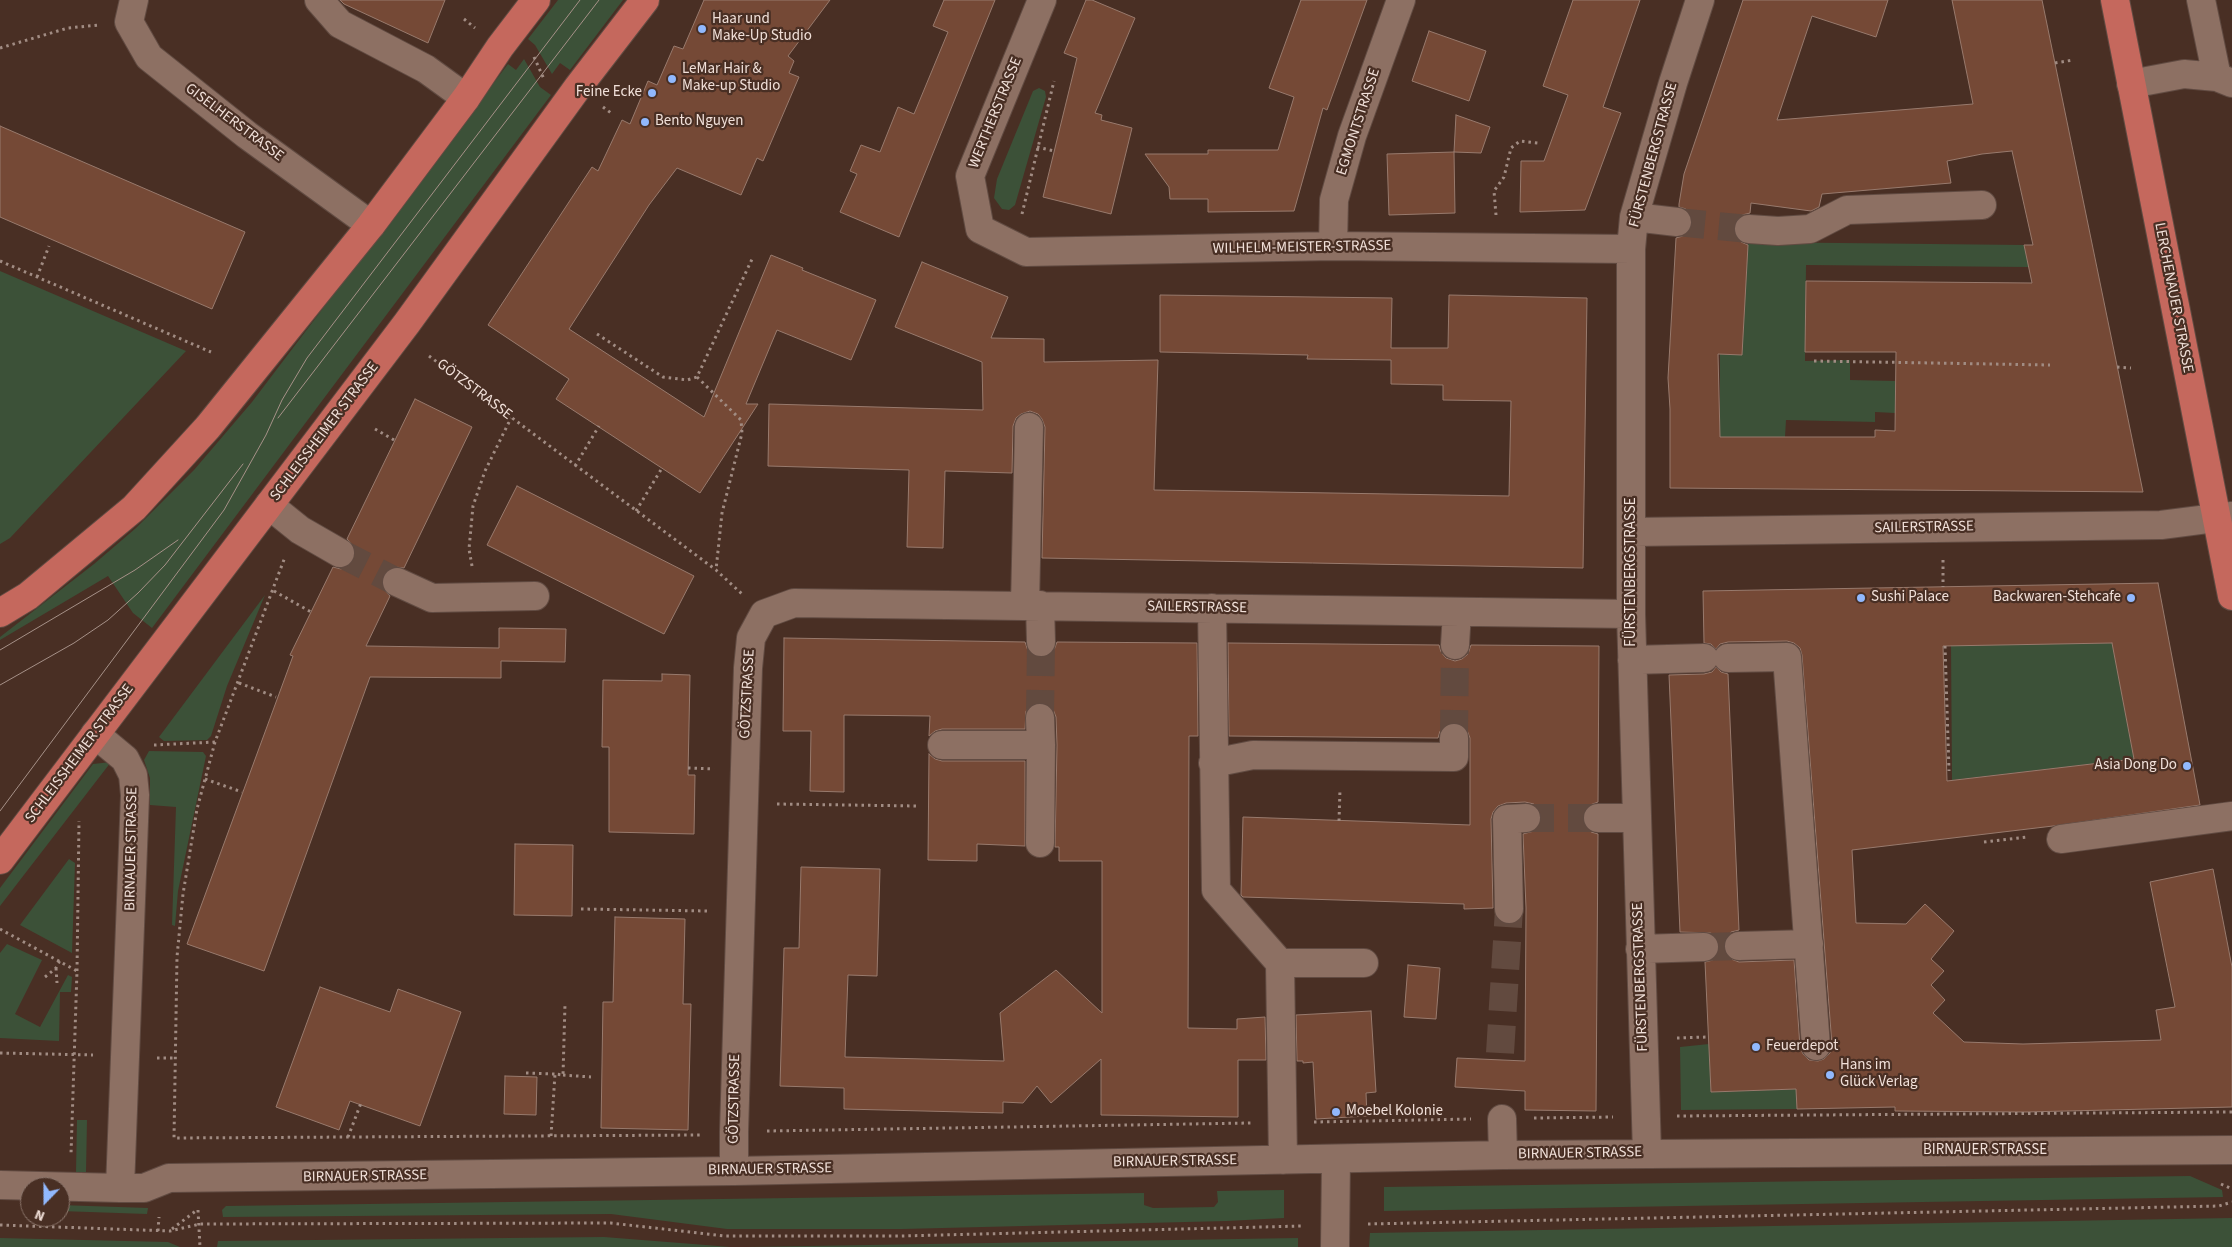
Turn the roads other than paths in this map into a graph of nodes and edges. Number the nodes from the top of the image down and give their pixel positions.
1 (319, 0) edge
2 (536, 0) edge
3 (645, 0) edge
4 (1042, 0) edge
5 (1401, 0) edge
6 (1700, 0) edge
7 (2115, 0) edge
8 (2201, 0) edge
9 (132, 11) edge
10 (2225, 80) edge
11 (2131, 84) junction
12 (466, 98) junction
13 (1982, 205) dead end
14 (1634, 216) junction
15 (1677, 222) tunnel mouth
16 (371, 225) junction
17 (980, 229) joint
18 (1749, 230) tunnel mouth
19 (1333, 246) junction
20 (1631, 248) junction
21 (1029, 427) dead end
22 (268, 505) junction
23 (2224, 517) edge
24 (1631, 532) junction
25 (340, 553) tunnel mouth
26 (397, 582) tunnel mouth
27 (535, 596) dead end
28 (2232, 596) edge
29 (1033, 605) junction
30 (1212, 608) junction
31 (1457, 612) junction
32 (0, 614) edge
33 (764, 614) joint
34 (1631, 614) junction
35 (1041, 642) tunnel mouth
36 (1455, 645) tunnel mouth
37 (1632, 660) junction
38 (1040, 718) tunnel mouth
39 (95, 734) junction
40 (1454, 738) tunnel mouth
41 (942, 745) dead end
42 (1040, 745) junction
43 (1214, 763) junction
44 (2232, 816) edge
45 (1526, 818) tunnel mouth
46 (1598, 818) tunnel mouth
47 (1636, 818) junction
48 (2061, 838) road end
49 (1040, 843) dead end
50 (0, 860) edge
51 (1509, 910) tunnel mouth
52 (1809, 944) junction
53 (1740, 946) tunnel mouth
54 (1704, 947) tunnel mouth
55 (1640, 949) junction
56 (1280, 962) junction
57 (1364, 963) dead end
58 (1816, 1046) dead end
59 (1502, 1119) road end
60 (2232, 1150) edge
61 (1647, 1153) junction
62 (1503, 1155) junction
63 (1336, 1159) junction
64 (1283, 1160) junction
65 (734, 1171) junction
66 (0, 1185) edge
67 (120, 1188) junction
68 (1336, 1239) edge

1 - 12 street
2 - 12 main road
3 - 22 main road, SCHLEISSHEIMER STRASSE
4 - 17 street, WERTHERSTRASSE
5 - 19 street, EGMONTSTRASSE
6 - 14 street, FÜRSTENBERGSTRASSE
7 - 11 main road, LERCHENAUER STRASSE
8 - 10 street
9 - 16 street, GISELHERSTRASSE
10 - 11 street
11 - 23 main road, LERCHENAUER STRASSE
12 - 16 main road
13 - 18 street
14 - 15 street
14 - 20 street, FÜRSTENBERGSTRASSE
16 - 32 main road
17 - 19 street, WILHELM-MEISTER-STRASSE
19 - 20 street, WILHELM-MEISTER-STRASSE
20 - 24 street, FÜRSTENBERGSTRASSE
21 - 29 street
22 - 25 street
22 - 39 main road, SCHLEISSHEIMER STRASSE
23 - 24 street, SAILERSTRASSE
23 - 28 main road, LERCHENAUER STRASSE
24 - 34 street, FÜRSTENBERGSTRASSE
26 - 27 street
29 - 30 street, SAILERSTRASSE
29 - 33 street, SAILERSTRASSE
29 - 35 street
30 - 31 street, SAILERSTRASSE
30 - 43 street
31 - 34 street, SAILERSTRASSE
31 - 36 street
33 - 65 street, GÖTZSTRASSE
34 - 37 street, FÜRSTENBERGSTRASSE
37 - 47 street, FÜRSTENBERGSTRASSE
37 - 52 street
38 - 42 street
39 - 50 main road, SCHLEISSHEIMER STRASSE
39 - 67 street, BIRNAUER STRASSE
40 - 43 street
41 - 42 street
42 - 49 street
43 - 56 street
44 - 48 street
45 - 51 street
46 - 47 street
47 - 55 street, FÜRSTENBERGSTRASSE
52 - 53 street
52 - 58 street
54 - 55 street
55 - 61 street, FÜRSTENBERGSTRASSE
56 - 57 street
56 - 64 street
59 - 62 street
60 - 61 street, BIRNAUER STRASSE
61 - 62 street, BIRNAUER STRASSE
62 - 63 street, BIRNAUER STRASSE
63 - 64 street, BIRNAUER STRASSE
63 - 68 street
64 - 65 street, BIRNAUER STRASSE
65 - 67 street, BIRNAUER STRASSE
66 - 67 street, BIRNAUER STRASSE

